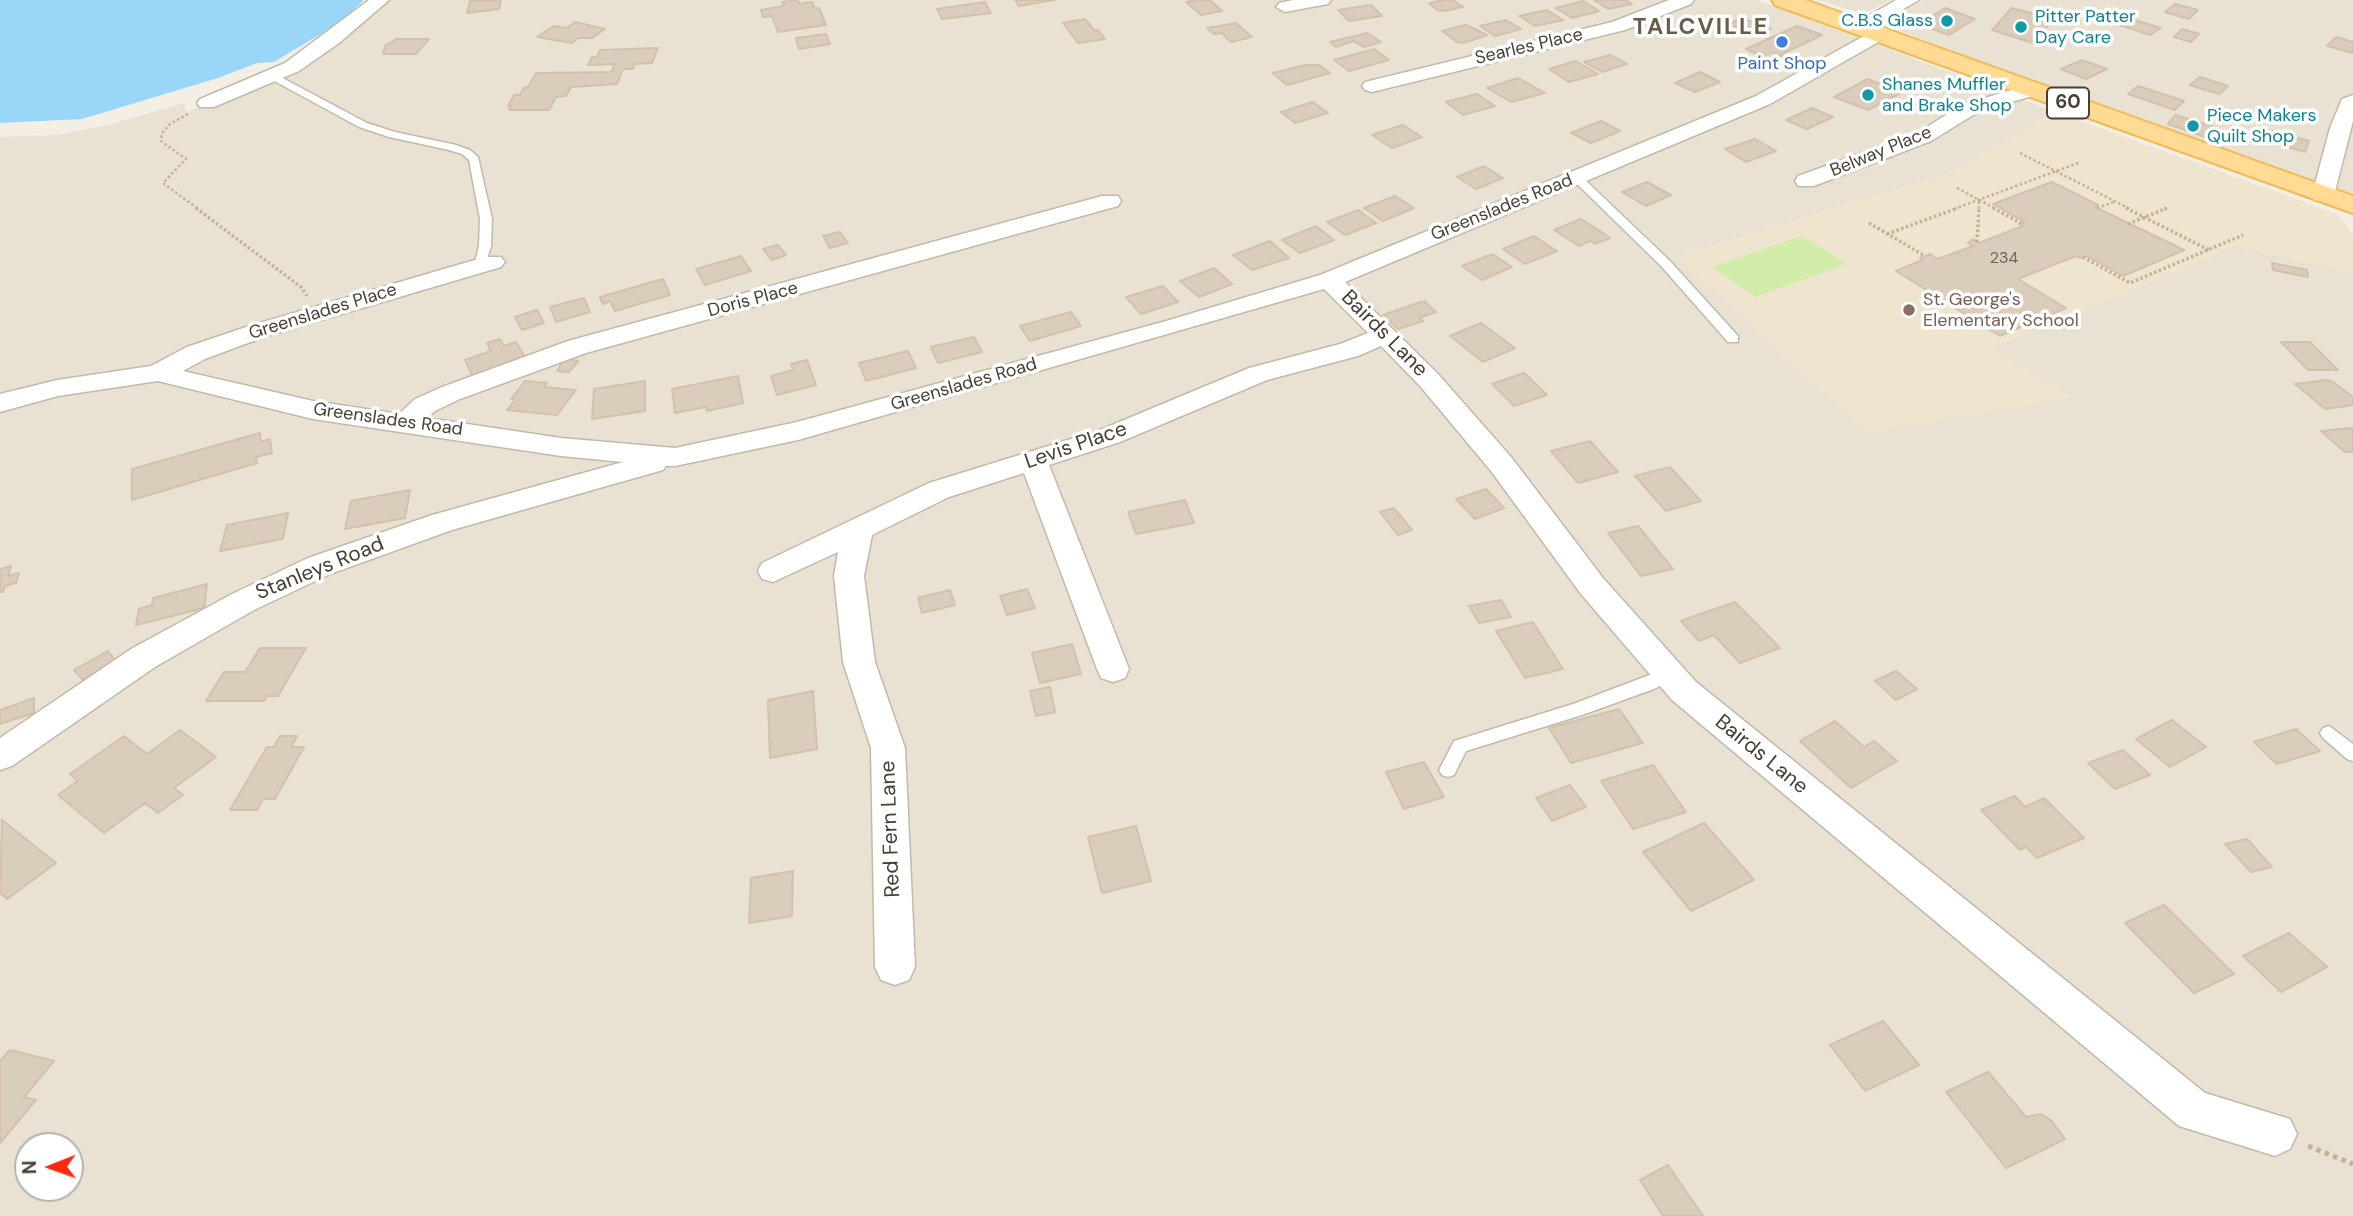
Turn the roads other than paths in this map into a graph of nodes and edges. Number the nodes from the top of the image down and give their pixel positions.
1 (380, 0) edge
2 (1322, 0) edge
3 (1685, 0) edge
4 (1783, 0) edge
5 (1910, 0) edge
6 (1285, 7) dead end
7 (1870, 29) junction
8 (272, 76) junction
9 (1371, 86) dead end
10 (2032, 90) junction
11 (2353, 101) edge
12 (207, 103) road end
13 (1577, 178) junction
14 (1806, 181) dead end
15 (2323, 195) junction
16 (1110, 201) dead end
17 (2353, 205) edge
18 (486, 264) joint
19 (1329, 280) junction
20 (1386, 335) junction
21 (1733, 339) dead end
22 (158, 373) junction
23 (0, 403) edge
24 (407, 422) junction
25 (675, 457) junction
26 (1034, 462) junction
27 (858, 528) junction
28 (773, 571) dead end
29 (1113, 669) dead end
30 (1668, 674) junction
31 (2329, 733) dead end
32 (2353, 754) edge
33 (0, 757) edge
34 (1448, 770) dead end
35 (895, 967) dead end
36 (2275, 1134) road end

1 - 8 street
2 - 6 street
3 - 9 street, Searles Place
4 - 7 main road, 60
5 - 7 street, Greenslades Road
7 - 10 main road, 60
7 - 13 street, Greenslades Road
8 - 12 street
8 - 18 lane
10 - 14 street, Belway Place
10 - 15 main road, 60
11 - 15 street
13 - 19 street, Greenslades Road
13 - 21 lane
15 - 17 main road, 60
16 - 24 street, Doris Place
18 - 22 street, Greenslades Place
19 - 20 street, Bairds Lane
19 - 25 street, Greenslades Road
20 - 26 street, Levis Place
20 - 30 street, Bairds Lane
22 - 23 street, Greenslades Road
22 - 24 street, Greenslades Road
24 - 25 street, Greenslades Road
25 - 33 street, Stanleys Road
26 - 27 street, Levis Place
26 - 29 street
27 - 28 street, Levis Place
27 - 35 street, Red Fern Lane
30 - 34 lane
30 - 36 street, Bairds Lane
31 - 32 lane

